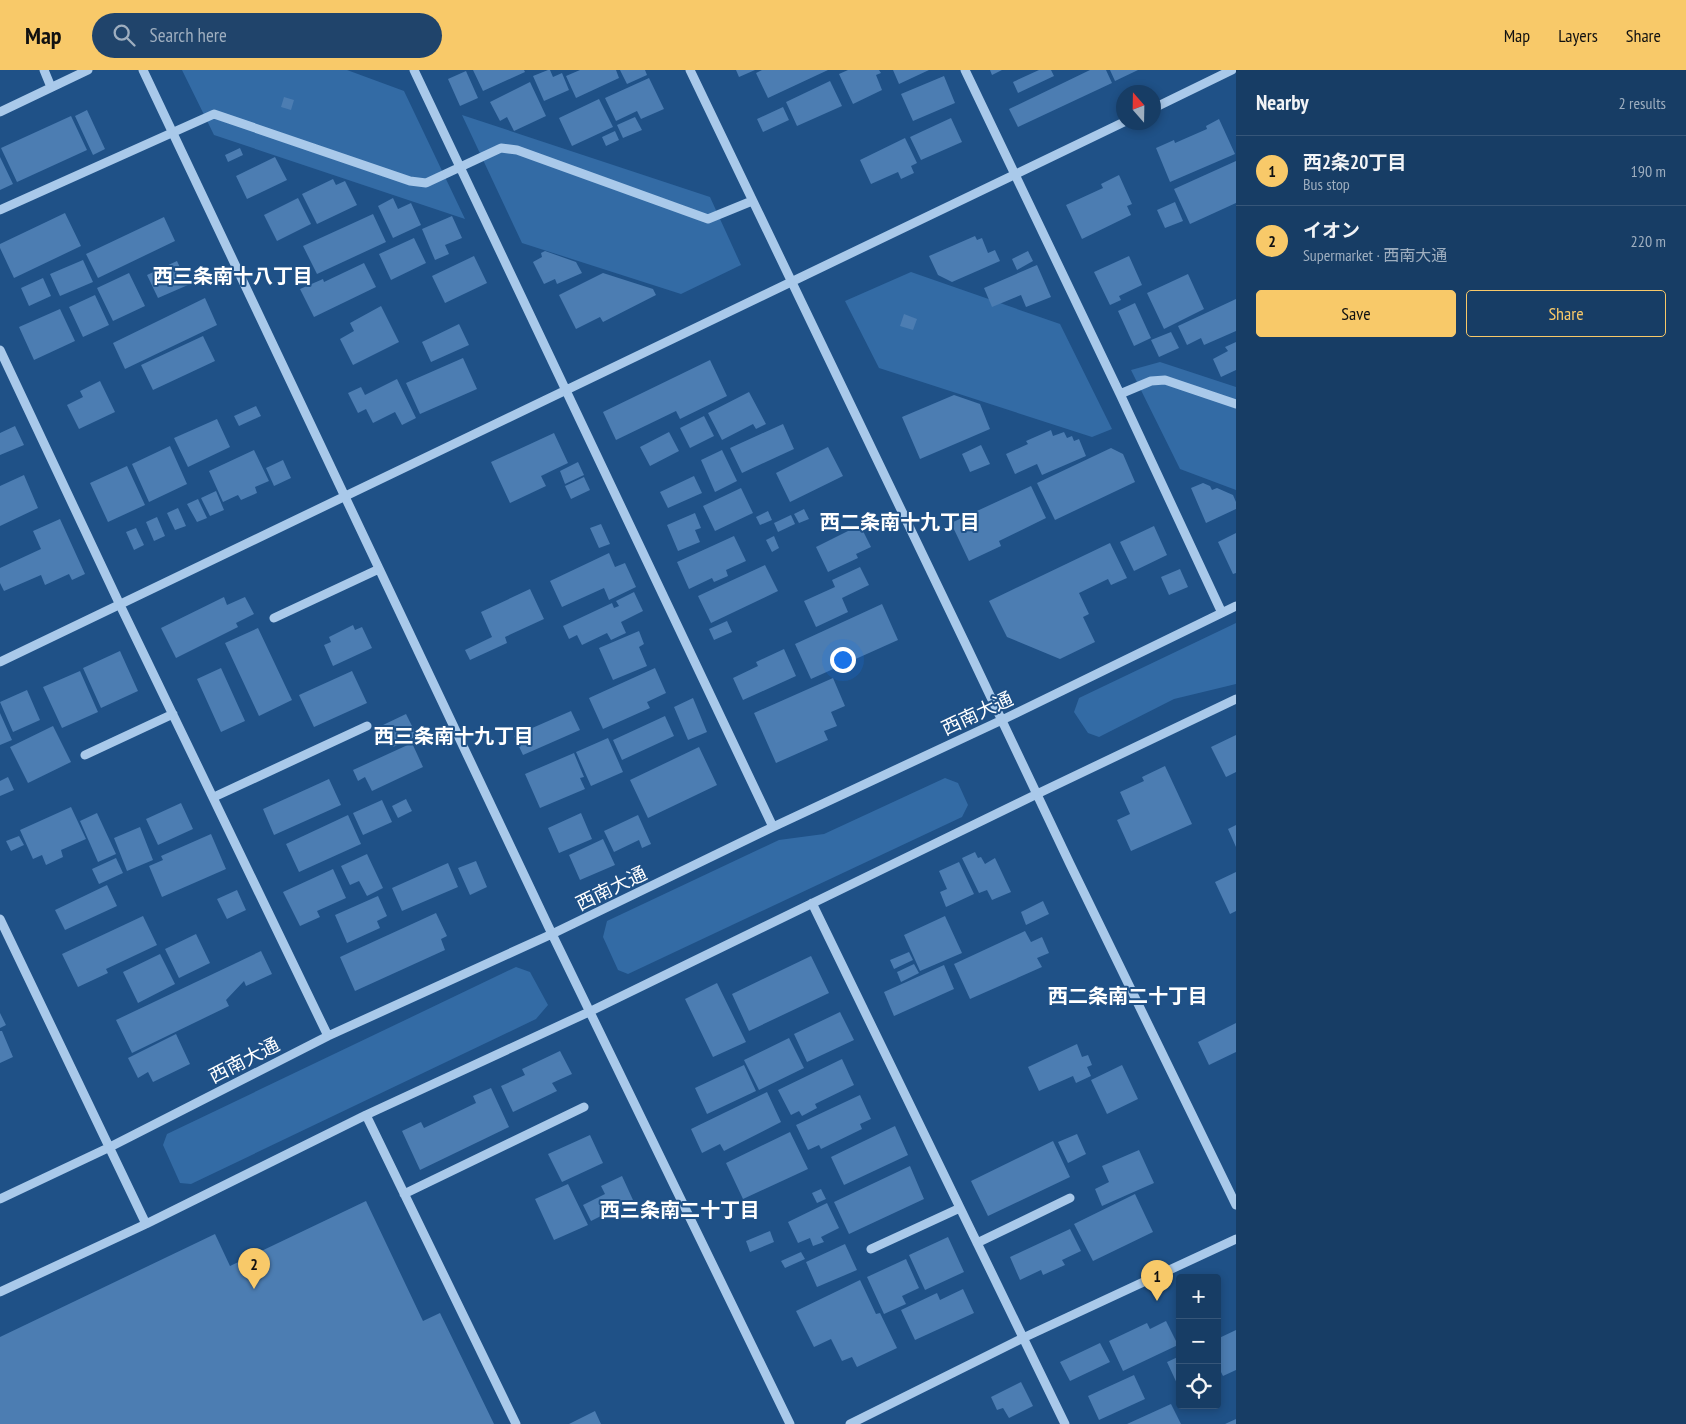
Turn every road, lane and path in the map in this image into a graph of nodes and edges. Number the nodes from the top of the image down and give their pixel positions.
1 (44, 70) edge
2 (88, 70) edge
3 (143, 70) edge
4 (414, 70) edge
5 (690, 70) edge
6 (965, 70) edge
7 (1232, 70) edge
8 (52, 87) junction
9 (1161, 105) edge
10 (0, 112) edge
11 (1116, 126) edge
12 (173, 133) junction
13 (459, 167) junction
14 (1016, 175) junction
15 (752, 200) junction
16 (0, 210) edge
17 (792, 282) junction
18 (0, 350) edge
19 (567, 390) junction
20 (1120, 394) junction
21 (1236, 404) edge
22 (345, 497) junction
23 (378, 568) junction
24 (120, 605) junction
25 (1236, 606) edge
26 (1222, 613) junction
27 (274, 618) dead end
28 (0, 662) edge
29 (1236, 700) edge
30 (173, 714) junction
31 (1002, 720) junction
32 (367, 726) dead end
33 (85, 756) dead end
34 (1037, 794) junction
35 (214, 797) junction
36 (773, 827) junction
37 (812, 903) junction
38 (0, 919) edge
39 (552, 934) junction
40 (591, 1012) junction
41 (328, 1036) junction
42 (584, 1107) dead end
43 (366, 1115) junction
44 (110, 1147) junction
45 (404, 1194) junction
46 (1070, 1198) dead end
47 (0, 1199) edge
48 (1236, 1205) edge
49 (960, 1208) junction
50 (146, 1224) junction
51 (1236, 1239) edge
52 (977, 1243) junction
53 (871, 1249) dead end
54 (0, 1292) edge
55 (1023, 1338) junction
56 (516, 1424) edge
57 (790, 1424) edge
58 (850, 1424) edge
59 (1065, 1424) edge

1 - 8 street
2 - 8 street
3 - 12 street
4 - 13 street
5 - 15 street
6 - 14 street
7 - 9 street
8 - 10 street
11 - 14 street
12 - 13 street
12 - 16 street
12 - 22 street
13 - 15 street
13 - 19 street
14 - 17 street
14 - 20 street
15 - 17 street
17 - 19 street
17 - 31 street
18 - 24 street
19 - 22 street
19 - 36 street
20 - 21 street
20 - 26 street
22 - 23 street
22 - 24 street
23 - 27 street
23 - 39 street
24 - 28 street
24 - 30 street
25 - 26 street, 西南大通
26 - 31 street, 西南大通
29 - 34 street
30 - 33 street
30 - 35 street
31 - 34 street
31 - 36 street, 西南大通
32 - 35 street
34 - 37 street
34 - 48 street
35 - 41 street
36 - 39 street, 西南大通
37 - 40 street
37 - 49 street
38 - 44 street
39 - 40 street
39 - 41 street, 西南大通
40 - 43 street
40 - 57 street
41 - 44 street, 西南大通
42 - 45 street
43 - 45 street
43 - 50 street
44 - 47 street, 西南大通
44 - 50 street
45 - 56 street
46 - 52 street
49 - 52 street
49 - 53 street
50 - 54 street
51 - 55 street
52 - 55 street
55 - 58 street
55 - 59 street

